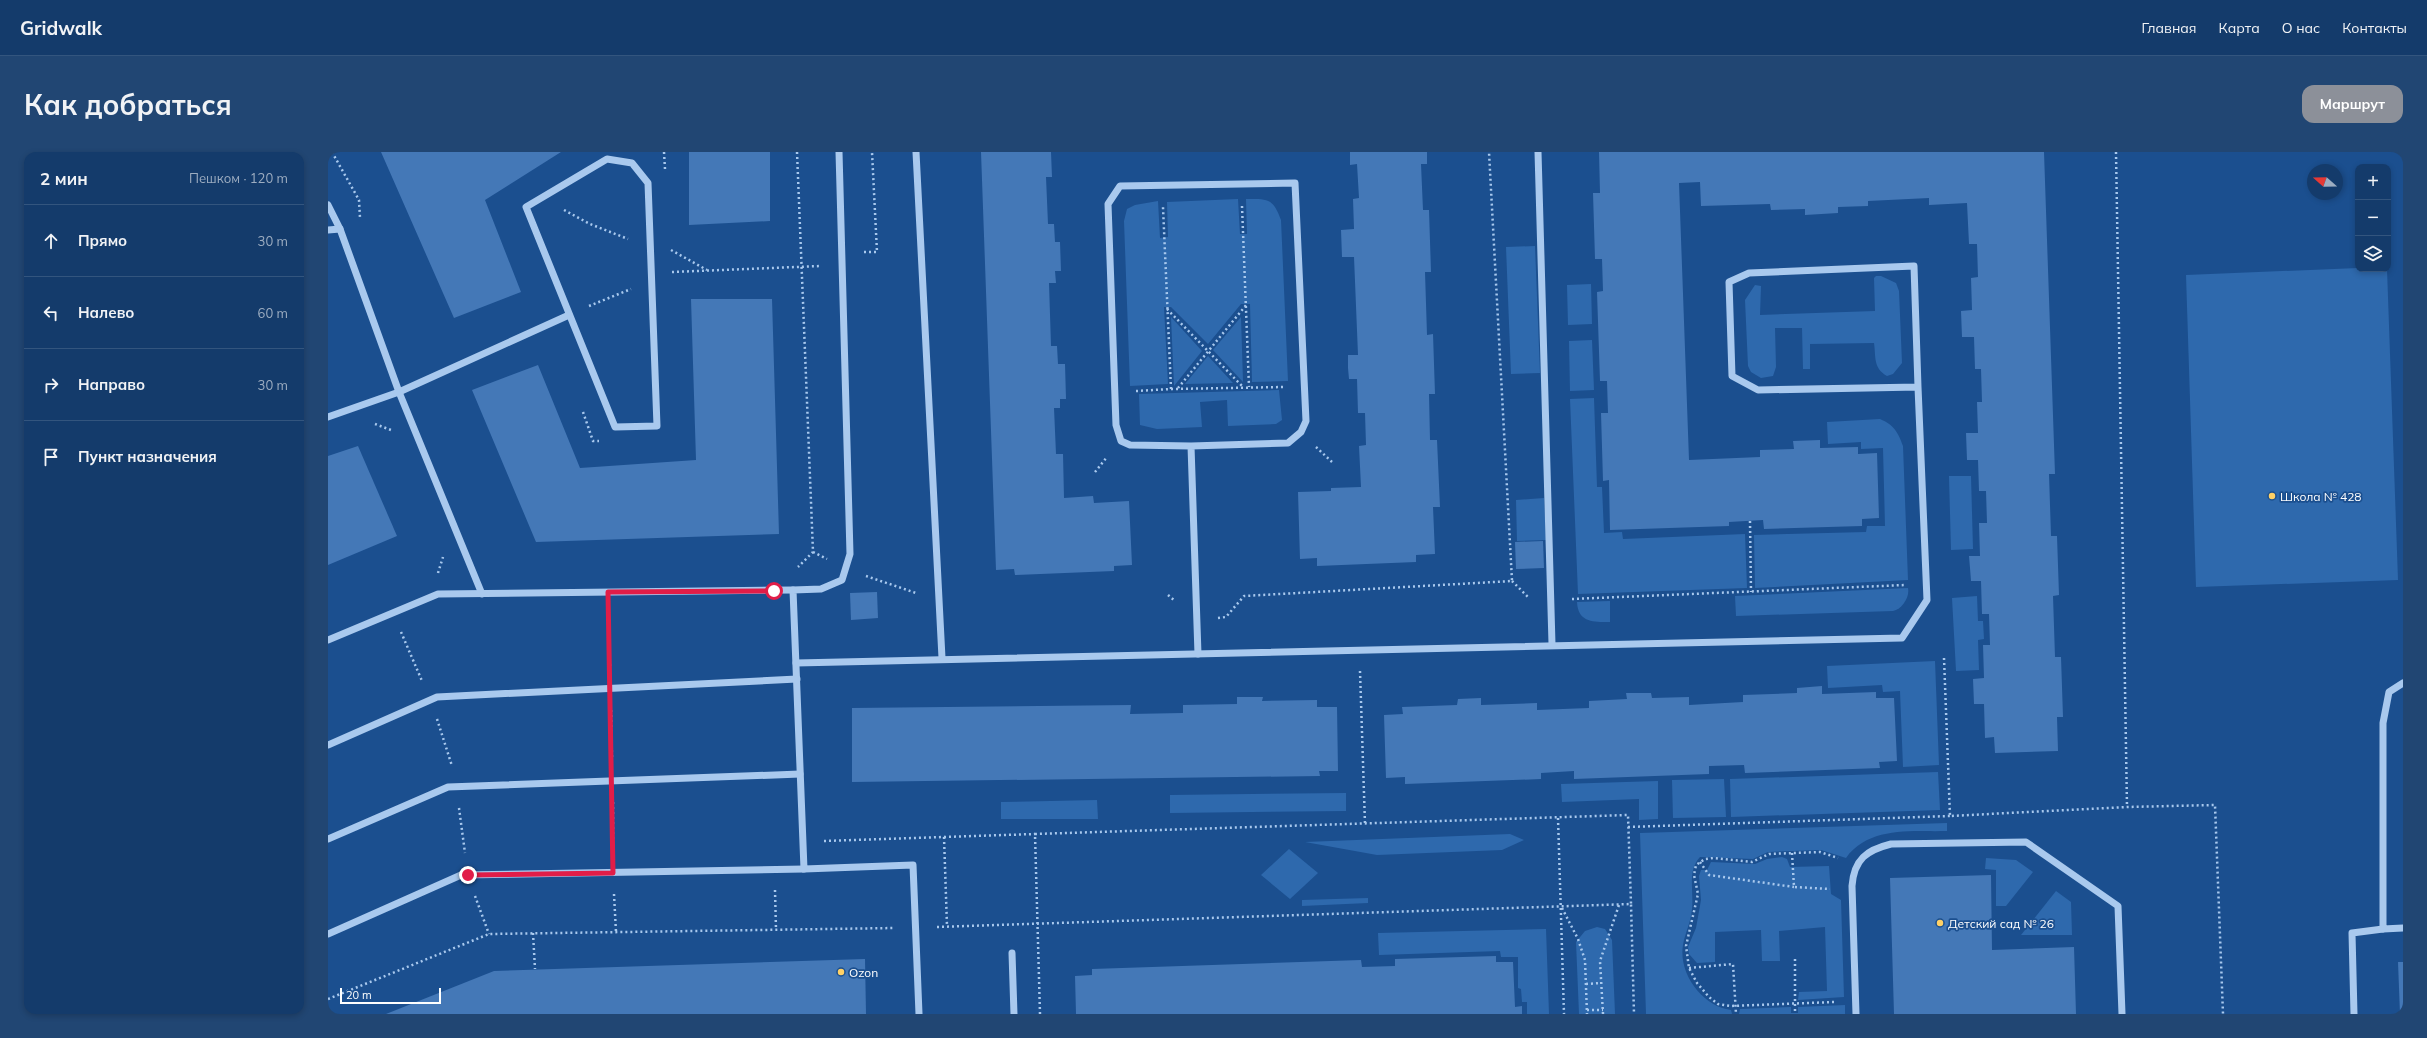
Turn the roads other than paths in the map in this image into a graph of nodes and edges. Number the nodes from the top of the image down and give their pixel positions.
1 (839, 152) edge
2 (916, 152) edge
3 (1538, 152) edge
4 (328, 205) edge
5 (340, 229) junction
6 (328, 230) edge
7 (568, 315) junction
8 (1918, 386) junction
9 (399, 392) junction
10 (328, 417) edge
11 (1191, 446) junction
12 (793, 590) junction
13 (482, 594) junction
14 (328, 640) edge
15 (1552, 644) junction
16 (1198, 654) junction
17 (942, 658) junction
18 (796, 663) junction
19 (797, 679) junction
20 (2403, 683) edge
21 (328, 745) edge
22 (800, 774) junction
23 (328, 839) edge
24 (804, 869) junction
25 (2403, 928) edge
26 (2383, 929) junction
27 (328, 934) edge
28 (1012, 953) dead end
29 (919, 1014) edge
30 (1014, 1014) edge
31 (1856, 1014) edge
32 (2122, 1014) edge
33 (2354, 1014) edge

1 - 12 lane
2 - 17 lane
3 - 15 lane
4 - 5 lane
5 - 6 lane
5 - 9 lane
7 - 7 lane
7 - 9 lane
8 - 8 lane
8 - 15 lane
9 - 10 lane
9 - 13 lane
11 - 11 lane
11 - 16 lane
12 - 13 lane
12 - 18 lane
13 - 14 lane
15 - 16 lane
16 - 17 lane
17 - 18 lane
18 - 19 lane
19 - 21 lane
19 - 22 lane
20 - 26 lane
22 - 23 lane
22 - 24 lane
24 - 27 lane
24 - 29 lane
25 - 26 lane
26 - 33 lane
28 - 30 lane
31 - 32 lane

